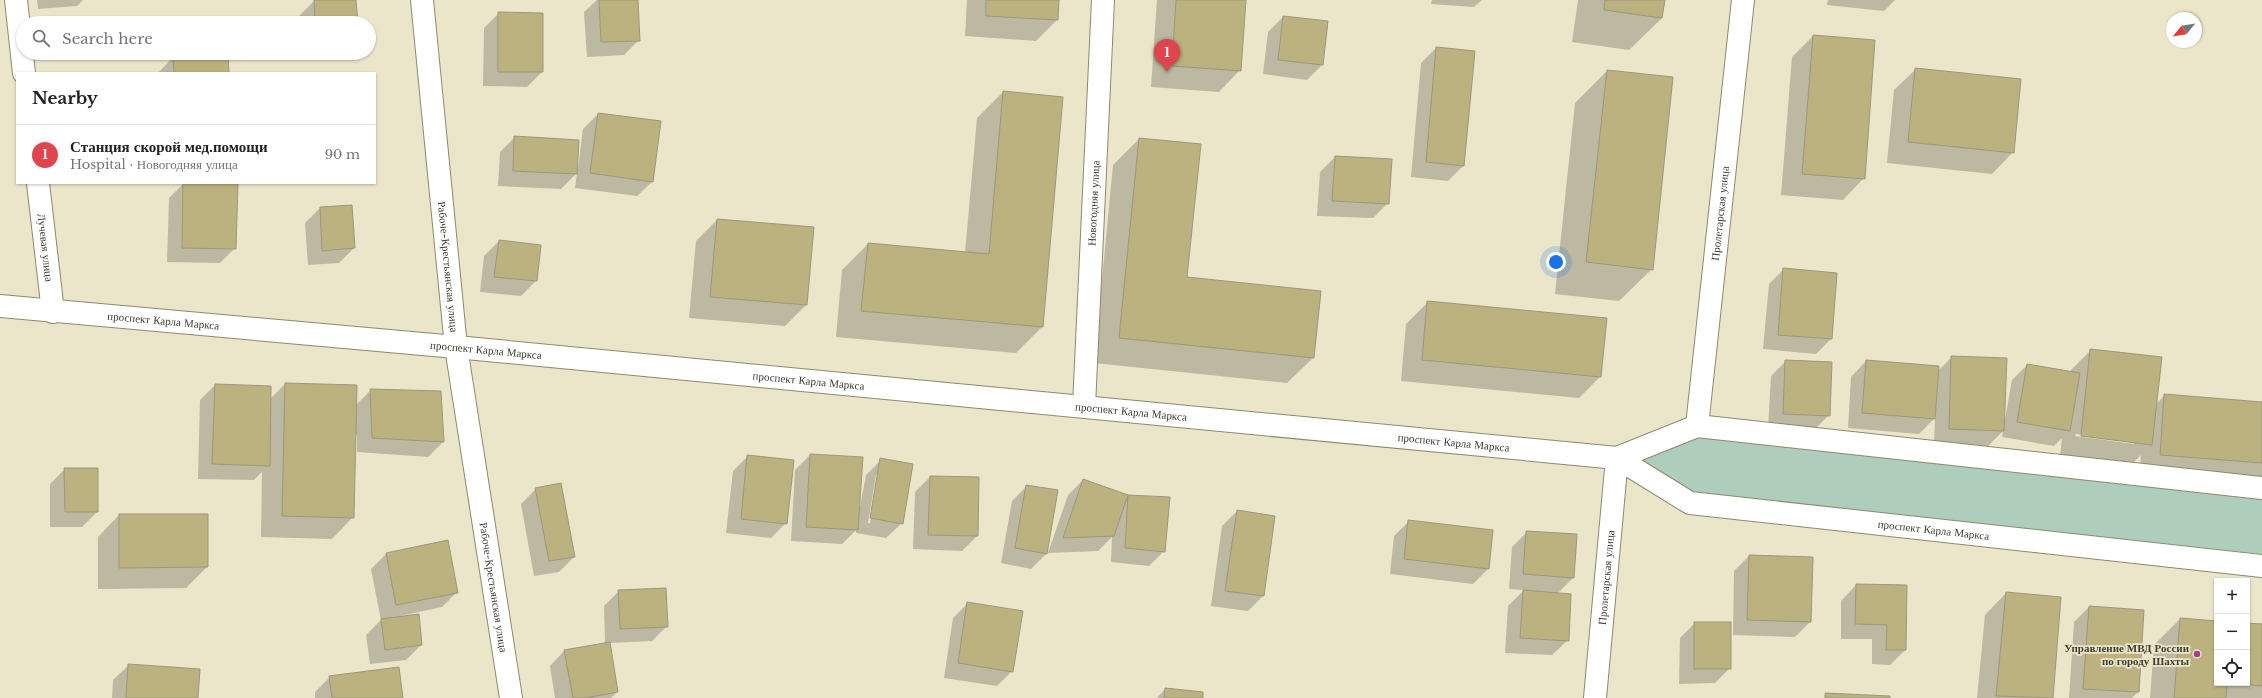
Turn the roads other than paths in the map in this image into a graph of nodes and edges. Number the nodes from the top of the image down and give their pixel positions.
1 (16, 0) edge
2 (422, 0) edge
3 (1103, 0) edge
4 (1743, 0) edge
5 (18, 16) edge
6 (23, 60) edge
7 (24, 72) edge
8 (38, 184) edge
9 (0, 306) edge
10 (53, 312) junction
11 (456, 347) junction
12 (1084, 406) junction
13 (1697, 426) junction
14 (1617, 458) junction
15 (2262, 488) edge
16 (2262, 566) edge
17 (510, 698) edge
18 (1595, 698) edge

1 - 5 main road
2 - 11 main road, Рабоче-Крестьянская улица
3 - 12 main road, Новогодняя улица
4 - 13 main road, Пролетарская улица
6 - 7 main road
8 - 10 main road, Лучевая улица
9 - 10 main road, проспект Карла Маркса
10 - 11 main road, проспект Карла Маркса
11 - 12 main road, проспект Карла Маркса
11 - 17 main road, Рабоче-Крестьянская улица
12 - 14 main road, проспект Карла Маркса
13 - 14 main road, проспект Карла Маркса
13 - 15 main road, проспект Карла Маркса
14 - 16 main road, проспект Карла Маркса
14 - 18 main road, Пролетарская улица

